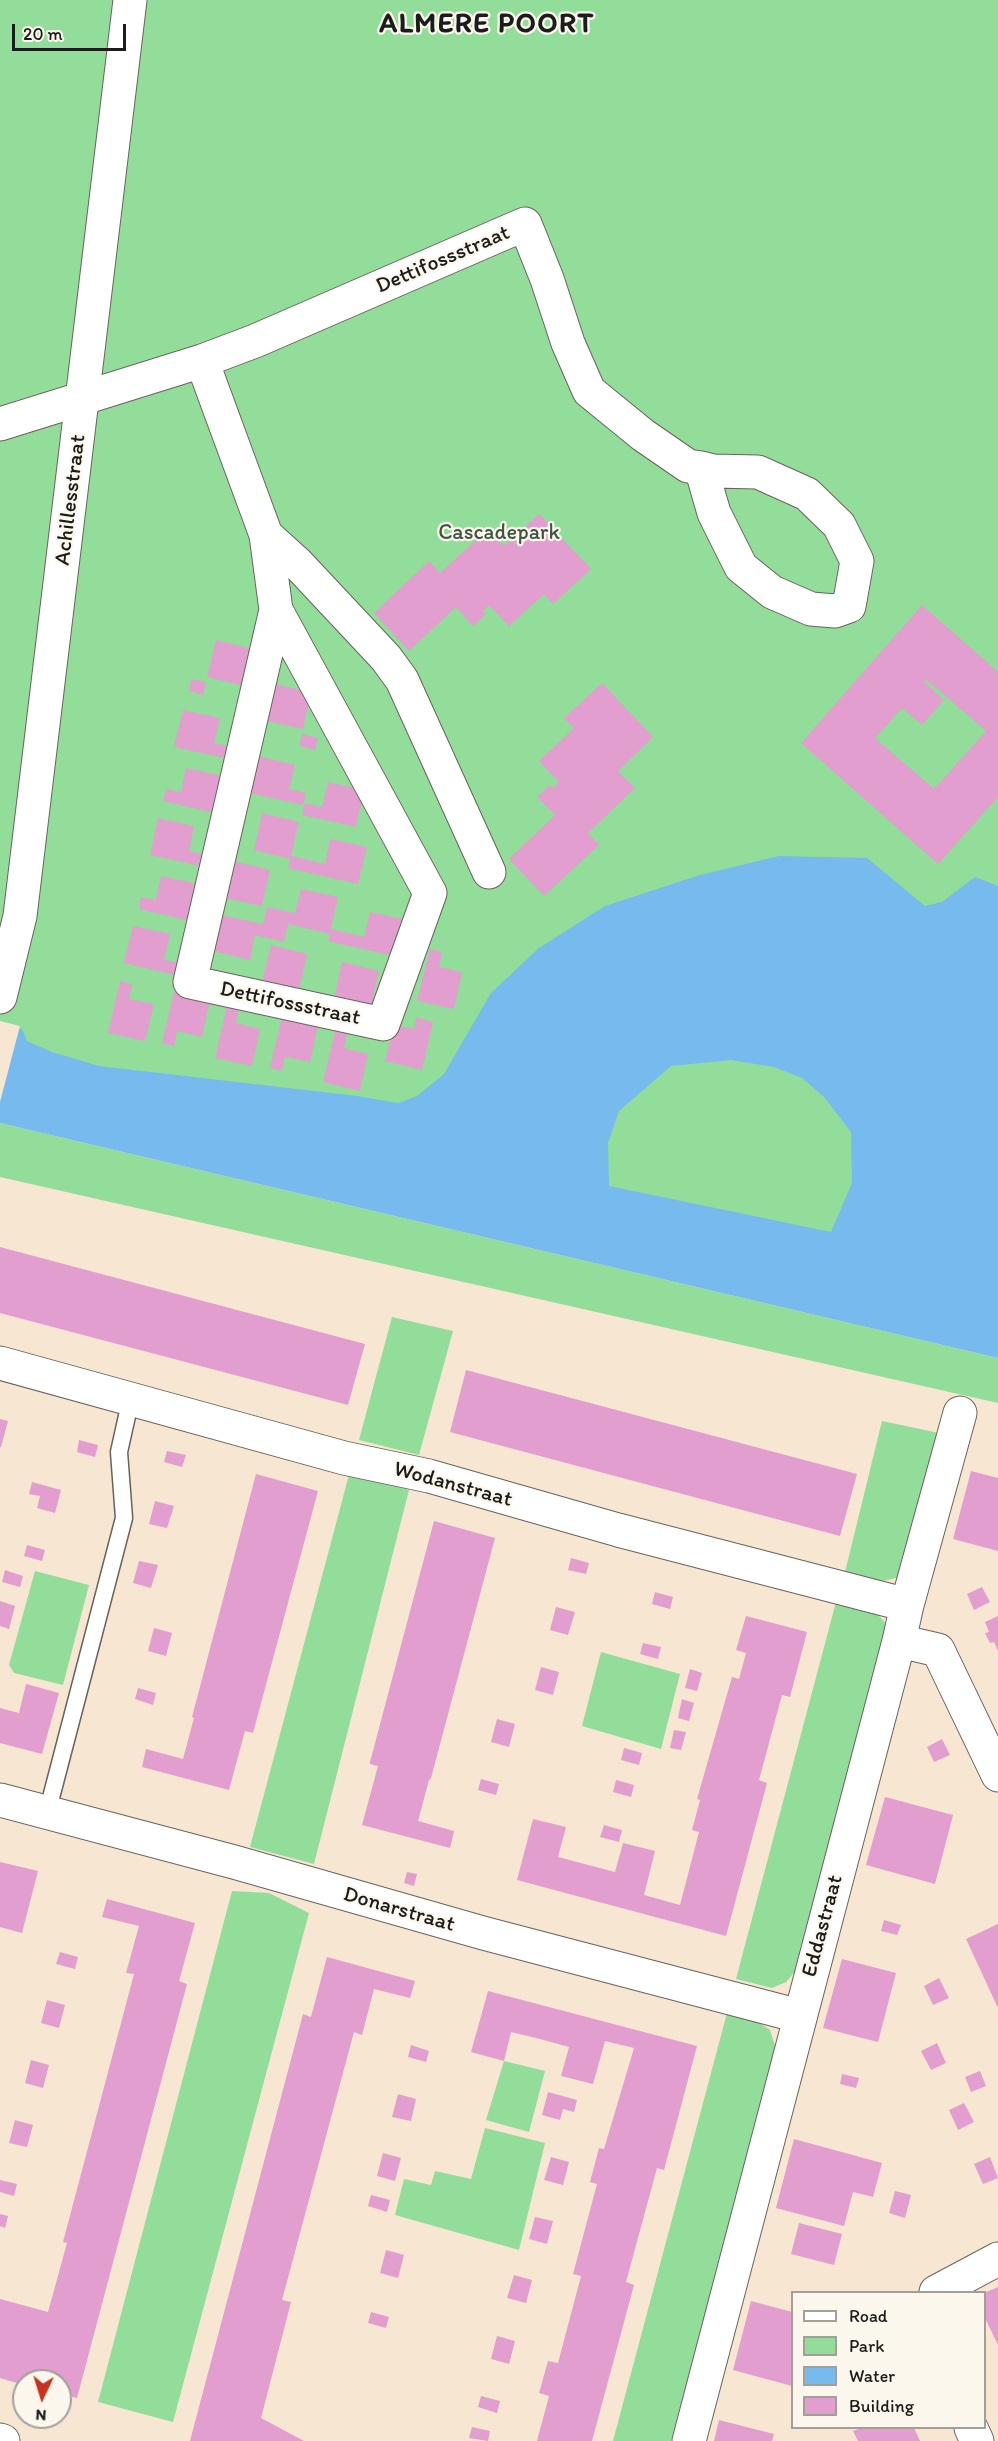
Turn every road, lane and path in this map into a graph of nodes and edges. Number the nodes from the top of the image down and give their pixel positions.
1 (130, 0) edge
2 (202, 361) junction
3 (83, 398) junction
4 (0, 424) edge
5 (701, 468) junction
6 (266, 535) junction
7 (276, 610) junction
8 (489, 872) dead end
9 (0, 997) edge
10 (0, 1363) edge
11 (131, 1398) junction
12 (960, 1413) dead end
13 (906, 1605) junction
14 (899, 1641) junction
15 (998, 1775) edge
16 (0, 1800) edge
17 (47, 1813) junction
18 (799, 2016) junction
19 (998, 2259) edge
20 (938, 2291) edge
21 (689, 2441) edge

1 - 3 street, Achillesstraat
2 - 3 street, Dettifossstraat
2 - 5 street, Dettifossstraat
2 - 6 street, Dettifossstraat
3 - 4 street, Dettifossstraat
3 - 9 street, Achillesstraat
5 - 5 street, Dettifossstraat
6 - 7 street, Dettifossstraat
6 - 8 street, Dettifossstraat
7 - 7 street, Dettifossstraat
10 - 11 street, Wodanstraat
11 - 13 street, Wodanstraat
11 - 17 lane
12 - 13 street, Eddastraat
13 - 14 street, Eddastraat
14 - 15 street
14 - 18 street, Eddastraat
16 - 17 street, Donarstraat
17 - 18 street, Donarstraat
18 - 21 street, Eddastraat
19 - 20 street

